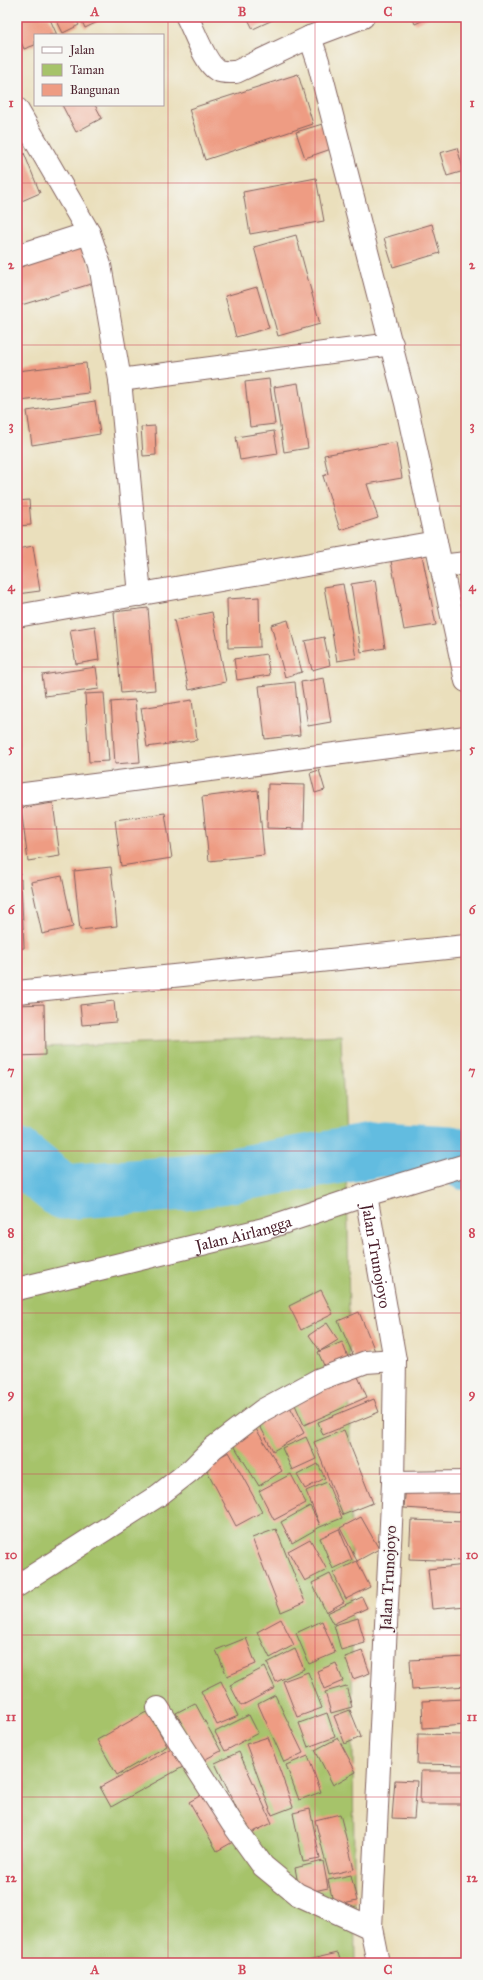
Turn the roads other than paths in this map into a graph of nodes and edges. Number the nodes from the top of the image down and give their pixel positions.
1 (187, 17) edge
2 (363, 17) edge
3 (310, 37) junction
4 (17, 109) edge
5 (89, 232) junction
6 (17, 256) edge
7 (392, 344) junction
8 (120, 380) junction
9 (436, 542) junction
10 (466, 563) edge
11 (441, 566) junction
12 (140, 595) junction
13 (17, 616) edge
14 (466, 681) edge
15 (466, 737) edge
16 (17, 794) edge
17 (466, 946) edge
18 (17, 992) edge
19 (466, 1165) edge
20 (366, 1195) junction
21 (17, 1288) edge
22 (395, 1360) junction
23 (466, 1482) edge
24 (394, 1483) junction
25 (17, 1586) edge
26 (158, 1708) dead end
27 (371, 1928) junction
28 (378, 1963) edge

1 - 3 street
2 - 3 street
3 - 7 street
4 - 5 street
5 - 6 street
5 - 8 street
7 - 8 street
7 - 9 street
8 - 12 street
9 - 11 street
9 - 12 street
10 - 11 street
11 - 14 street
12 - 13 street
15 - 16 street
17 - 18 street
19 - 20 street, Jalan Airlangga
20 - 21 street, Jalan Airlangga
20 - 22 street, Jalan Trunojoyo
22 - 24 street, Jalan Trunojoyo
22 - 25 street
23 - 24 street
24 - 27 street, Jalan Trunojoyo
26 - 27 street
27 - 28 street, Jalan Trunojoyo

